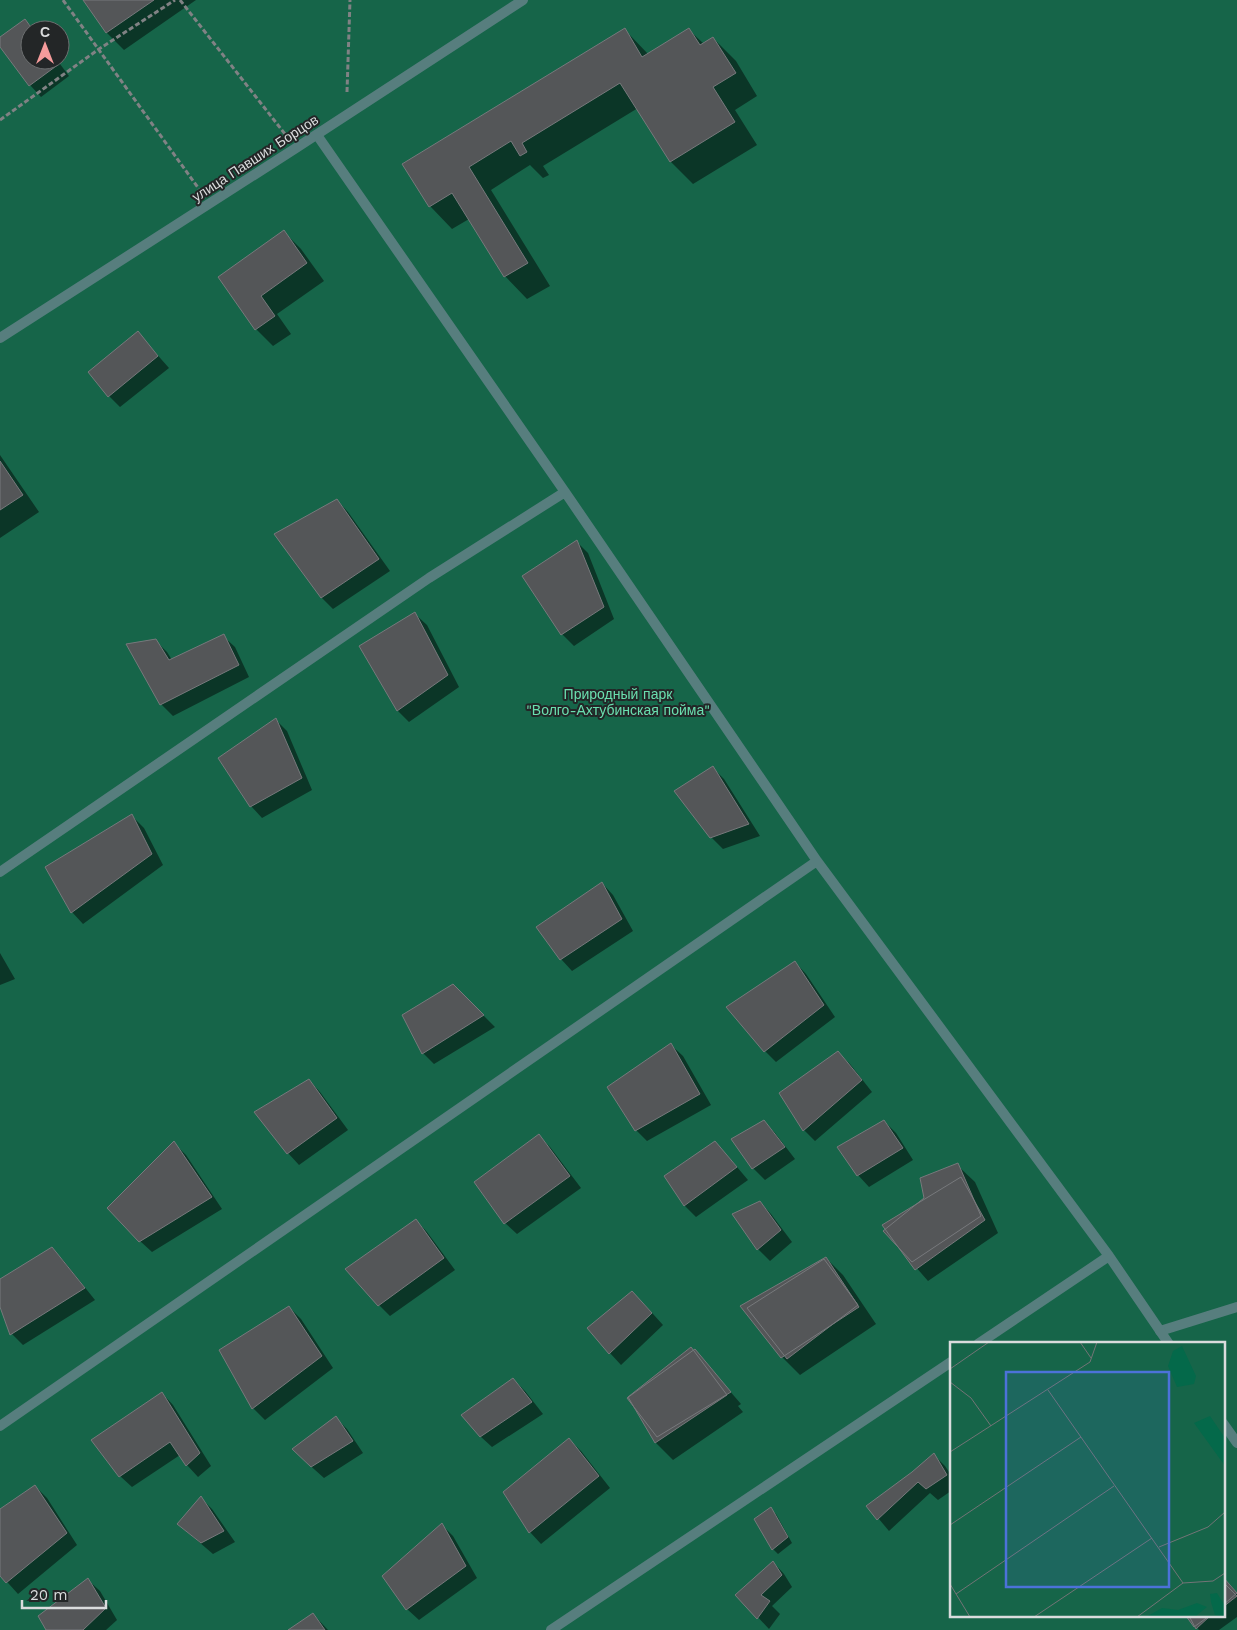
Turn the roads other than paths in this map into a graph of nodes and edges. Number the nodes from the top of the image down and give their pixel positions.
1 (523, 0) edge
2 (316, 135) junction
3 (0, 338) edge
4 (566, 492) junction
5 (817, 861) junction
6 (0, 872) edge
7 (1108, 1256) junction
8 (1237, 1307) edge
9 (1160, 1331) junction
10 (981, 1342) edge
11 (1168, 1342) edge
12 (950, 1363) edge
13 (1224, 1424) edge
14 (0, 1426) edge
15 (1237, 1443) edge
16 (551, 1630) edge

1 - 2 street, улица Павших Борцов
2 - 3 street, улица Павших Борцов
2 - 4 street
4 - 5 street
4 - 6 street
5 - 7 street
5 - 14 street
7 - 9 street
7 - 10 street
8 - 9 street
9 - 11 street
12 - 16 street
13 - 15 street

